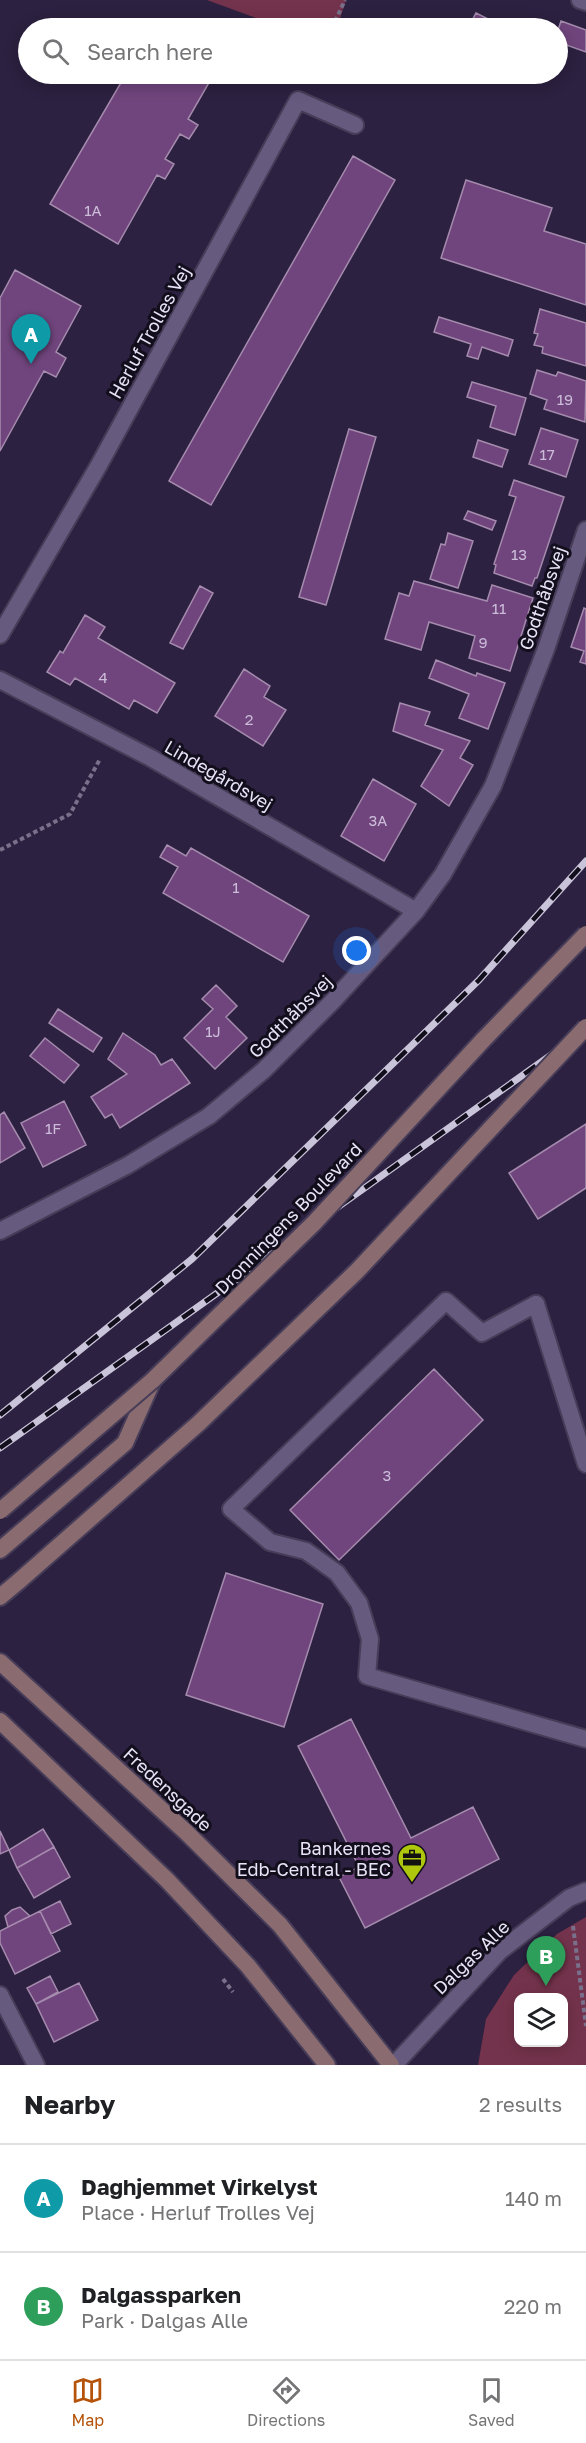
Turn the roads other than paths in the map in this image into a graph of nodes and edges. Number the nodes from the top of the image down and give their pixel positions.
1 (580, 0) edge
2 (586, 2) edge
3 (355, 125) dead end
4 (586, 530) edge
5 (0, 635) edge
6 (0, 680) edge
7 (416, 910) junction
8 (586, 934) edge
9 (586, 1027) edge
10 (0, 1231) edge
11 (153, 1380) junction
12 (586, 1464) edge
13 (0, 1511) edge
14 (0, 1550) edge
15 (0, 1597) edge
16 (0, 1662) edge
17 (2, 1724) edge
18 (586, 1739) edge
19 (586, 1891) edge
20 (0, 1995) edge
21 (36, 2065) edge
22 (327, 2065) edge
23 (392, 2065) edge

1 - 2 street
3 - 5 street, Herluf Trolles Vej
4 - 7 street, Godthåbsvej
6 - 7 street, Lindegårdsvej
7 - 10 street, Godthåbsvej
8 - 11 main road, Dronningens Boulevard, bridge
9 - 15 main road, bridge
11 - 13 main road, Dronningens Boulevard, bridge
11 - 14 main road
12 - 18 street
16 - 23 main road, Fredensgade
17 - 22 main road
19 - 23 street, Dalgas Alle
20 - 21 street

